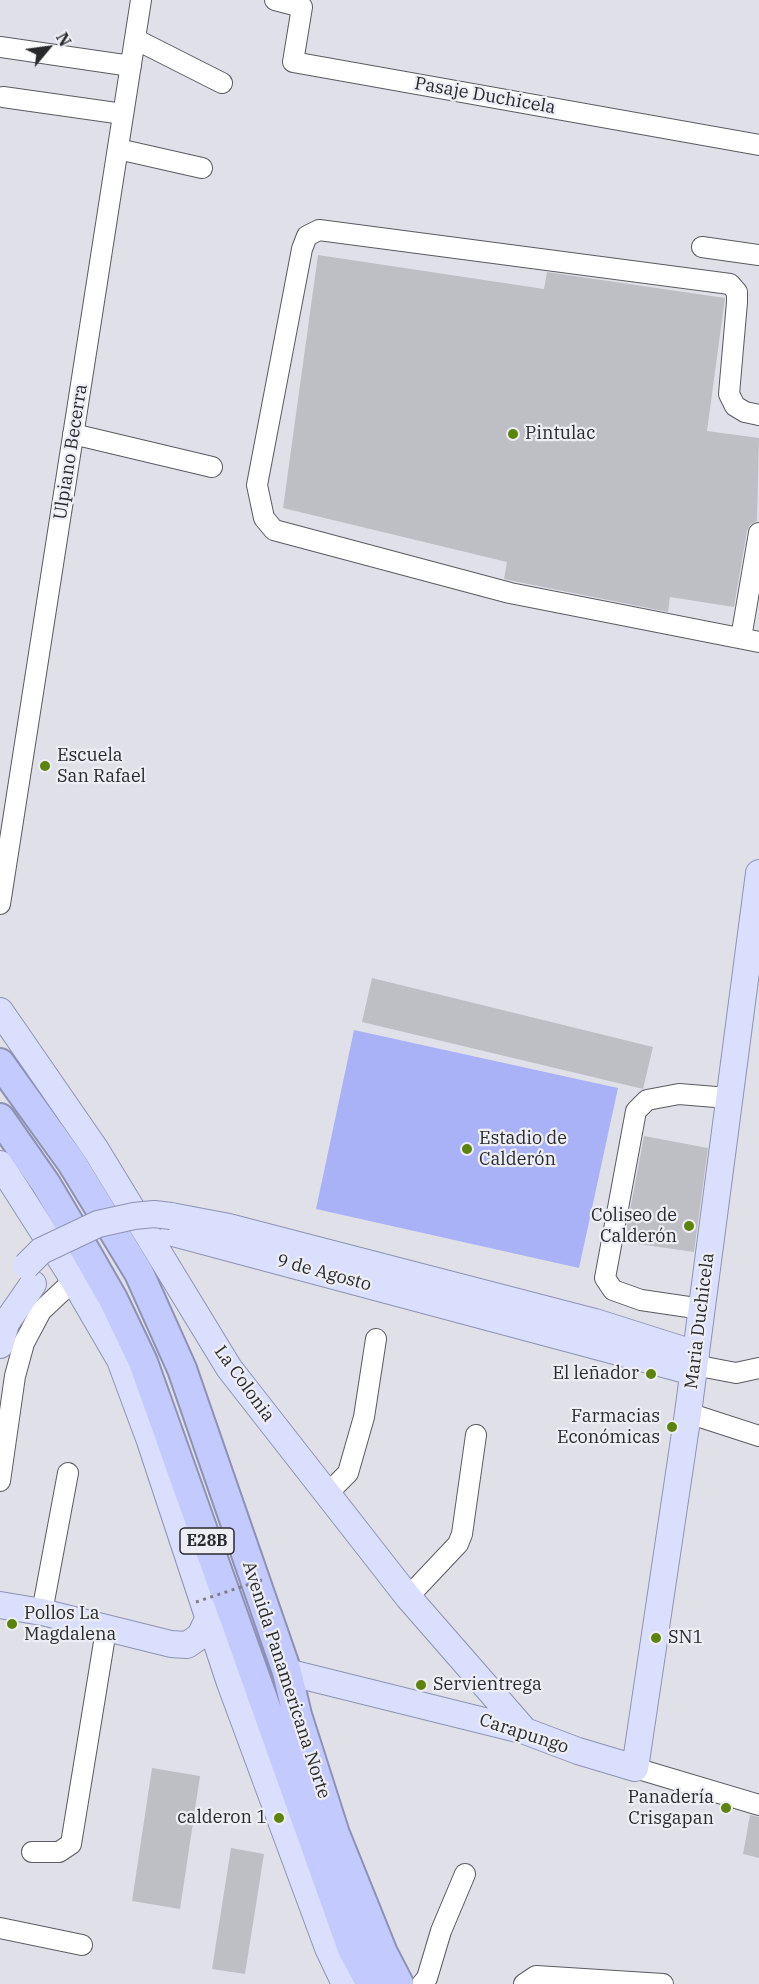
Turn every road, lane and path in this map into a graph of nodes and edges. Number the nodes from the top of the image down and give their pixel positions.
1 (141, 0) edge
2 (275, 0) edge
3 (135, 39) junction
4 (0, 46) edge
5 (131, 66) junction
6 (222, 83) dead end
7 (3, 97) dead end
8 (123, 114) junction
9 (759, 145) edge
10 (118, 149) junction
11 (202, 168) dead end
12 (702, 247) dead end
13 (759, 255) edge
14 (759, 415) edge
15 (74, 434) junction
16 (212, 467) dead end
17 (759, 532) edge
18 (750, 640) edge
19 (759, 873) edge
20 (0, 904) edge
21 (755, 930) edge
22 (0, 1011) edge
23 (0, 1063) edge
24 (728, 1098) junction
25 (0, 1118) edge
26 (0, 1164) edge
27 (30, 1275) junction
28 (74, 1280) junction
29 (0, 1306) edge
30 (702, 1309) junction
31 (376, 1339) dead end
32 (0, 1345) edge
33 (694, 1364) junction
34 (759, 1368) edge
35 (688, 1413) junction
36 (476, 1435) dead end
37 (759, 1436) edge
38 (68, 1473) dead end
39 (0, 1481) edge
40 (328, 1493) junction
41 (262, 1580) dead end
42 (408, 1597) junction
43 (0, 1605) edge
44 (202, 1610) junction
45 (42, 1612) junction
46 (106, 1630) junction
47 (171, 1644) junction
48 (287, 1672) junction
49 (230, 1683) junction
50 (525, 1731) junction
51 (635, 1768) junction
52 (759, 1805) edge
53 (32, 1852) dead end
54 (465, 1874) dead end
55 (0, 1928) edge
56 (82, 1945) dead end
57 (345, 1984) edge
58 (371, 1984) edge
59 (399, 1984) edge
60 (423, 1984) edge
61 (524, 1984) edge
62 (663, 1984) edge

1 - 3 street, Ulpiano Becerra
2 - 9 street, Pasaje Duchicela
3 - 5 street, Ulpiano Becerra
3 - 6 street
4 - 5 street
5 - 8 street, Ulpiano Becerra
7 - 8 street
8 - 10 street, Ulpiano Becerra
10 - 11 street
10 - 15 street, Ulpiano Becerra
12 - 13 street
14 - 18 street
15 - 16 street
15 - 20 street, Ulpiano Becerra
17 - 18 street
19 - 21 main road, Maria Duchicela
21 - 24 main road, Maria Duchicela
22 - 40 main road, La Colonia
23 - 48 highway, Avenida Panamericana Norte / E28B
24 - 30 main road, Maria Duchicela
24 - 30 street
25 - 58 highway, Avenida Panamericana Norte / E28B
26 - 28 main road
27 - 29 main road, 9 de Agosto
27 - 32 main road, 9 de Agosto
27 - 33 main road, 9 de Agosto
28 - 39 street
28 - 44 main road
30 - 33 main road, Maria Duchicela
31 - 40 street
33 - 34 street
33 - 35 main road, Maria Duchicela
35 - 37 street
35 - 51 main road, Maria Duchicela
36 - 42 street
38 - 45 street
40 - 42 main road, La Colonia
41 - 44 path, bridge
42 - 50 main road, La Colonia
43 - 45 main road
44 - 47 main road
44 - 49 main road
45 - 46 main road
46 - 47 main road
46 - 53 street
47 - 49 main road
48 - 50 main road, Carapungo
48 - 59 highway, Avenida Panamericana Norte / E28B
49 - 57 main road
50 - 51 main road, Carapungo
51 - 52 street, Carapungo
54 - 60 street
55 - 56 street
61 - 62 street

